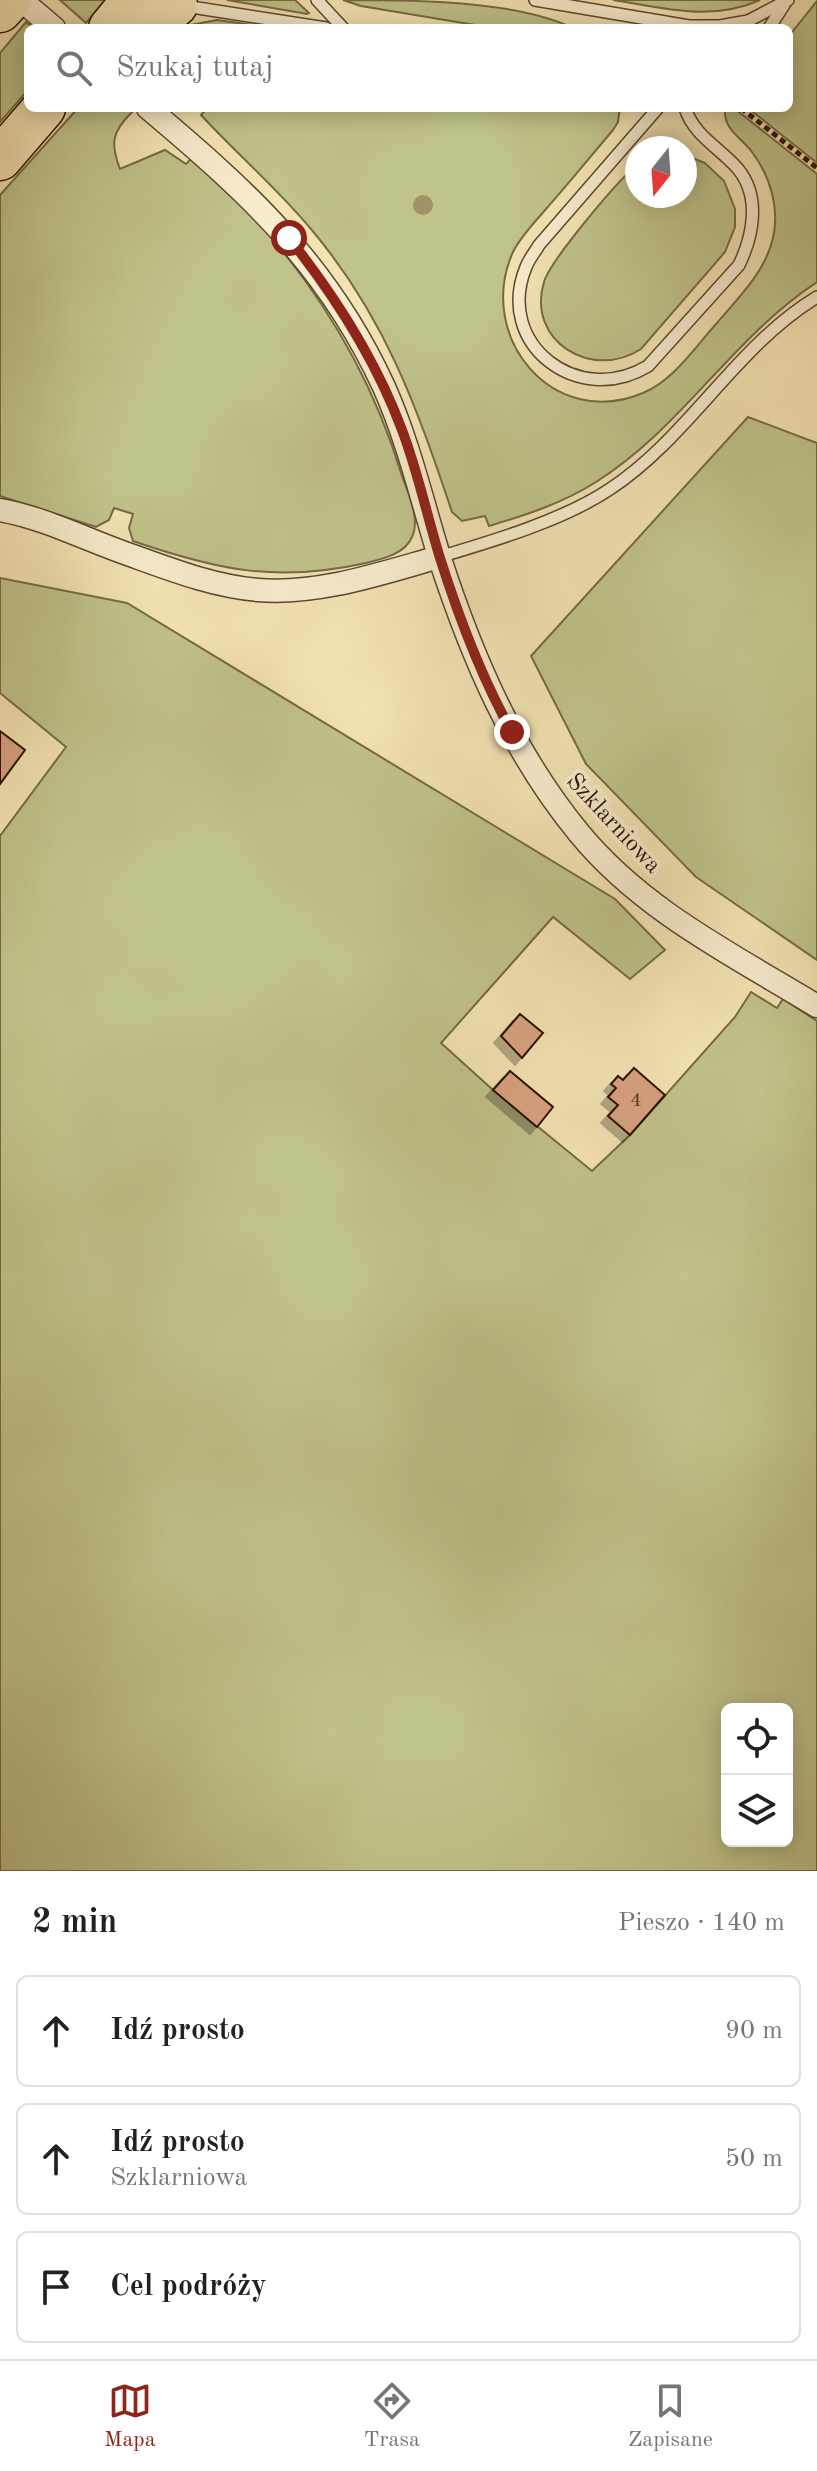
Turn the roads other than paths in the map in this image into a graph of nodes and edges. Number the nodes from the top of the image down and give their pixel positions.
1 (10, 0) edge
2 (21, 0) edge
3 (133, 0) edge
4 (317, 0) edge
5 (535, 0) edge
6 (787, 0) edge
7 (0, 11) edge
8 (169, 11) edge
9 (49, 24) edge
10 (113, 24) edge
11 (289, 24) edge
12 (339, 24) edge
13 (677, 24) edge
14 (731, 24) edge
15 (772, 24) edge
16 (153, 112) edge
17 (655, 112) edge
18 (687, 112) edge
19 (42, 114) edge
20 (0, 159) edge
21 (817, 297) edge
22 (0, 510) edge
23 (439, 557) junction
24 (817, 1006) edge

1 - 7 highway
2 - 9 street
3 - 10 highway
4 - 12 lane
5 - 13 lane
6 - 14 lane
6 - 15 lane
8 - 11 lane
16 - 23 street, Szklarniowa
17 - 18 lane
19 - 20 highway
21 - 23 lane
22 - 23 street
23 - 24 street, Szklarniowa

